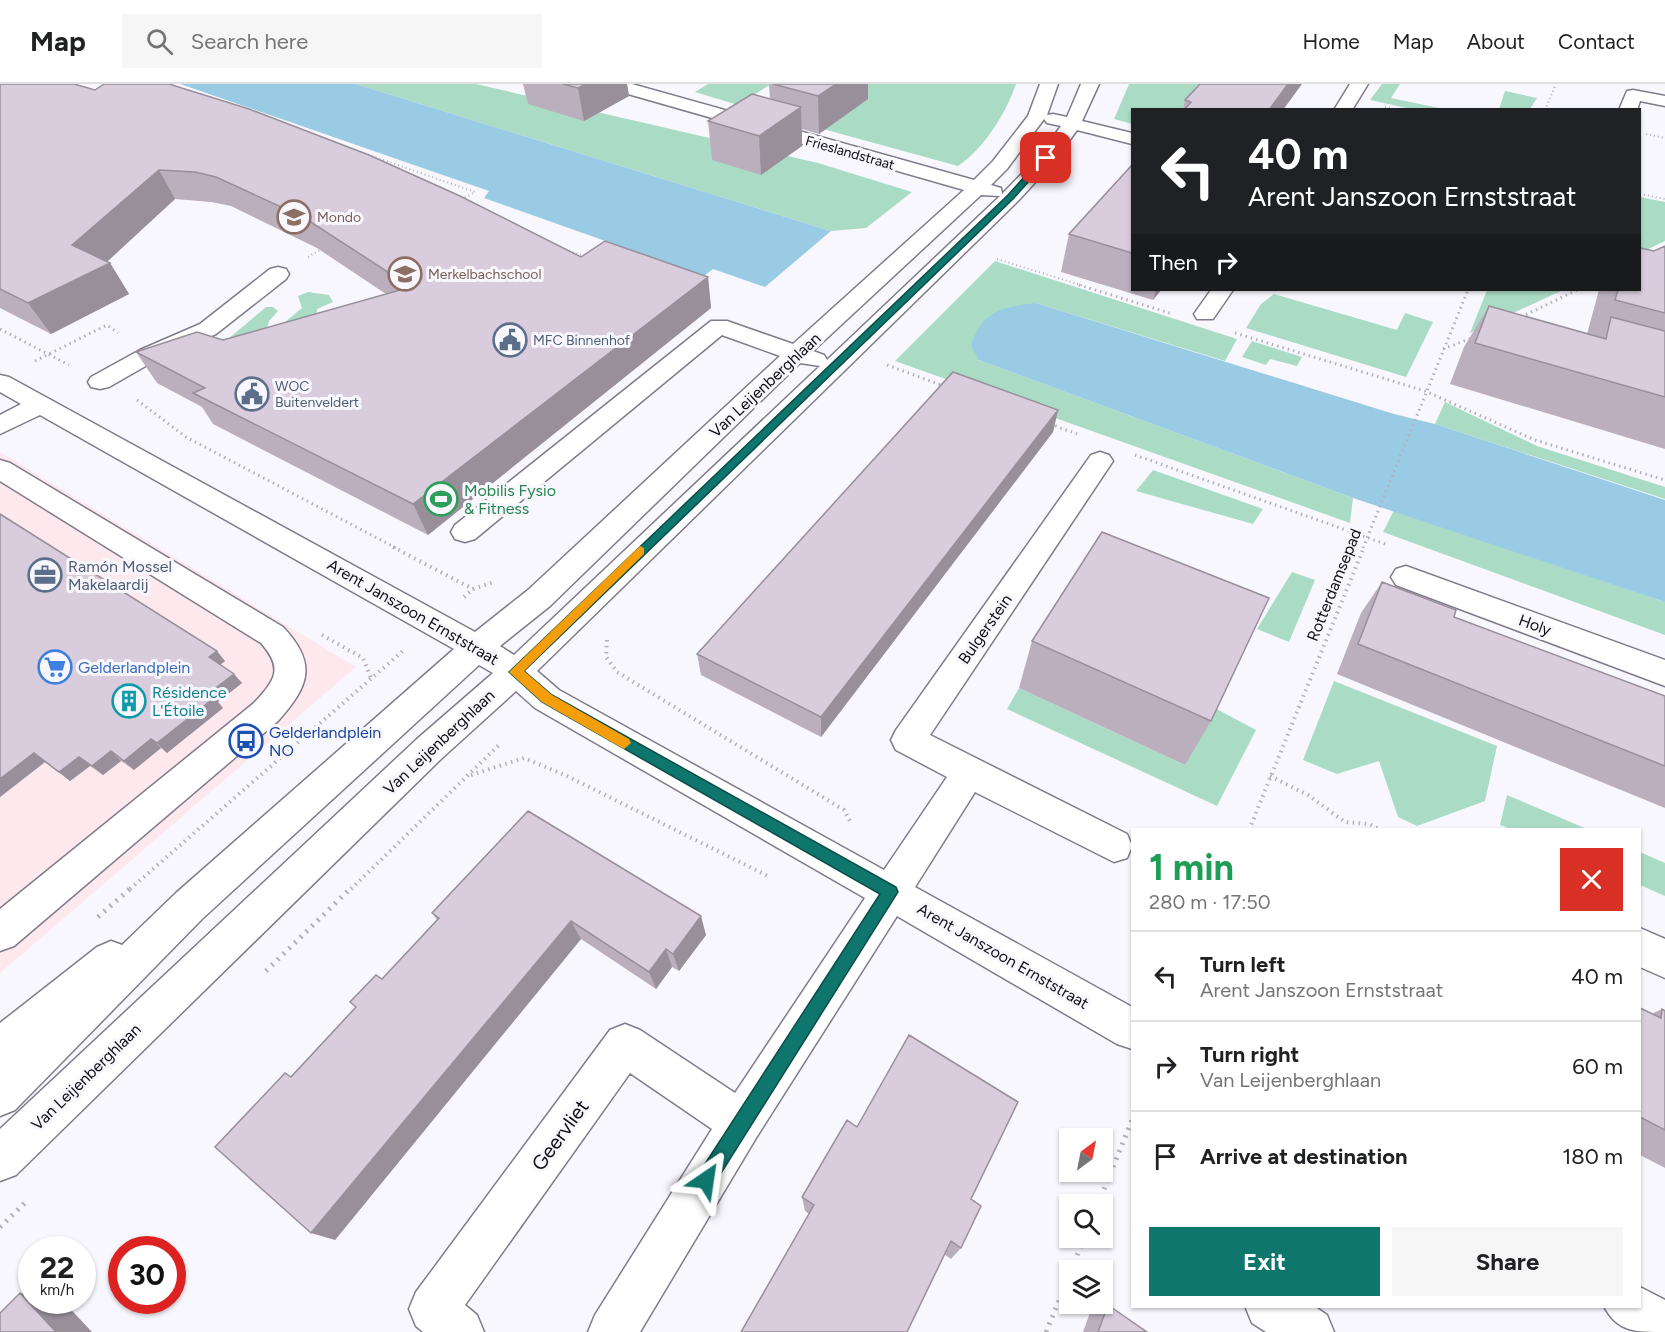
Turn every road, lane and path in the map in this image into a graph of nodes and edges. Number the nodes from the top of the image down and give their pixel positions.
1 (169, 84) edge
2 (672, 84) edge
3 (1049, 84) edge
4 (1090, 84) edge
5 (1359, 84) edge
6 (1556, 84) edge
7 (593, 85) edge
8 (617, 86) edge
9 (180, 88) edge
10 (651, 96) junction
11 (1665, 102) edge
12 (1344, 108) edge
13 (1546, 108) edge
14 (1629, 108) edge
15 (763, 110) edge
16 (1038, 117) junction
17 (744, 123) junction
18 (1073, 123) junction
19 (1641, 132) edge
20 (1131, 138) edge
21 (1665, 138) edge
22 (344, 146) edge
23 (977, 188) junction
24 (1641, 194) edge
25 (1011, 197) junction
26 (1665, 200) edge
27 (457, 202) edge
28 (558, 247) edge
29 (990, 257) dead end
30 (591, 259) edge
31 (278, 274) dead end
32 (1221, 291) edge
33 (1468, 291) edge
34 (1575, 291) edge
35 (1204, 314) dead end
36 (1178, 315) dead end
37 (1518, 318) edge
38 (0, 329) edge
39 (1234, 332) dead end
40 (1476, 336) edge
41 (1443, 350) junction
42 (797, 353) junction
43 (48, 355) junction
44 (148, 355) junction
45 (841, 359) junction
46 (29, 364) dead end
47 (0, 382) edge
48 (100, 382) junction
49 (948, 387) edge
50 (1425, 391) junction
51 (40, 404) junction
52 (1045, 422) edge
53 (0, 426) edge
54 (1078, 434) dead end
55 (1133, 454) dead end
56 (1100, 461) dead end
57 (0, 469) edge
58 (1665, 480) edge
59 (465, 532) dead end
60 (1368, 538) junction
61 (1390, 546) dead end
62 (1406, 577) dead end
63 (473, 589) dead end
64 (573, 616) junction
65 (475, 649) junction
66 (363, 658) dead end
67 (516, 672) junction
68 (1665, 673) edge
69 (349, 699) junction
70 (390, 724) junction
71 (429, 749) junction
72 (969, 772) junction
73 (1270, 776) junction
74 (1250, 828) edge
75 (1377, 828) edge
76 (1114, 846) dead end
77 (776, 880) dead end
78 (891, 892) junction
79 (189, 906) junction
80 (89, 925) dead end
81 (0, 933) edge
82 (1641, 947) edge
83 (1665, 959) edge
84 (1131, 1028) edge
85 (0, 1050) edge
86 (0, 1095) edge
87 (1131, 1122) edge
88 (741, 1123) junction
89 (0, 1159) edge
90 (1102, 1194) edge
91 (1059, 1300) edge
92 (1272, 1308) edge
93 (1632, 1308) edge
94 (1665, 1327) edge
95 (460, 1332) edge
96 (612, 1332) edge
97 (1046, 1332) edge
98 (1310, 1332) edge

1 - 9 path
2 - 10 street
3 - 16 street, Van Leijenberghlaan
4 - 18 street, Van Leijenberghlaan
5 - 12 street
6 - 13 path
7 - 8 street, Frieslandstraat
8 - 10 street, Frieslandstraat
10 - 17 street, Frieslandstraat
11 - 14 street
15 - 17 street
16 - 18 street
16 - 23 street, Van Leijenberghlaan
17 - 23 street, Frieslandstraat
18 - 20 street
18 - 25 street, Van Leijenberghlaan
19 - 21 path
22 - 27 path
23 - 25 street, Frieslandstraat
23 - 42 street, Van Leijenberghlaan
24 - 26 path
25 - 45 street, Van Leijenberghlaan
28 - 30 path
29 - 36 path
31 - 44 street
32 - 35 street
33 - 41 path, Rotterdamsepad
34 - 37 path
38 - 43 path
39 - 50 path
40 - 41 path
41 - 50 path, Rotterdamsepad
42 - 45 street
42 - 59 street
42 - 65 street, Van Leijenberghlaan
43 - 44 path
43 - 46 path
43 - 48 path
44 - 48 street
45 - 49 path
45 - 64 street, Van Leijenberghlaan
47 - 51 street, Arent Janszoon Ernststraat
48 - 63 path
50 - 58 path
50 - 60 path, Rotterdamsepad
51 - 53 street
51 - 65 street, Arent Janszoon Ernststraat
52 - 54 path
55 - 60 path
56 - 72 street, Bulgerstein
57 - 81 street
60 - 61 path
60 - 73 path, Rotterdamsepad
62 - 68 street, Holy
64 - 67 street, Van Leijenberghlaan
64 - 78 path
65 - 67 street, Arent Janszoon Ernststraat
65 - 70 street, Van Leijenberghlaan
66 - 69 path
67 - 71 street, Van Leijenberghlaan
67 - 78 street, Arent Janszoon Ernststraat
69 - 70 path
69 - 80 path
70 - 79 street, Van Leijenberghlaan
71 - 77 path
71 - 89 street, Van Leijenberghlaan
72 - 76 street, Bulgerstein
72 - 78 street
73 - 74 path, Rotterdamsepad
73 - 75 path
78 - 84 street, Arent Janszoon Ernststraat
78 - 88 street
79 - 85 street, Van Leijenberghlaan
79 - 86 street, Van Leijenberghlaan
82 - 83 street
87 - 90 path
88 - 95 street, Geervliet
88 - 96 street
91 - 97 path
92 - 98 street
93 - 94 street

